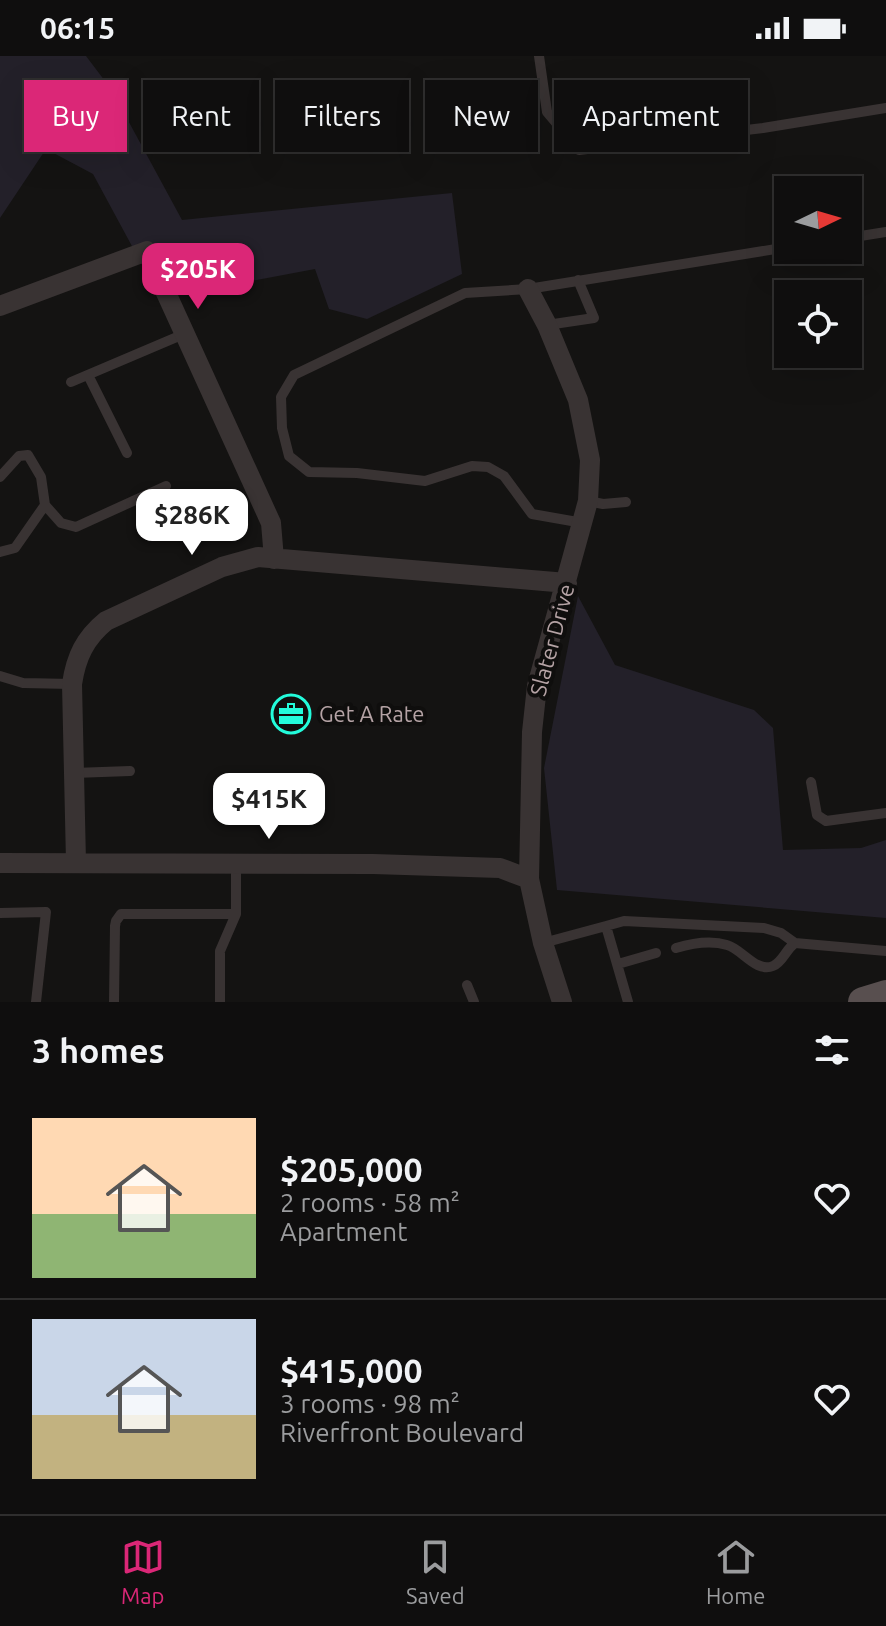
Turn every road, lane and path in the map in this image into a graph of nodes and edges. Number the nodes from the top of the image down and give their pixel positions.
1 (539, 56) edge
2 (886, 108) edge
3 (886, 232) edge
4 (862, 236) edge
5 (774, 249) edge
6 (578, 280) junction
7 (528, 289) junction
8 (0, 306) edge
9 (547, 325) junction
10 (184, 334) junction
11 (88, 375) junction
12 (71, 382) dead end
13 (127, 453) dead end
14 (0, 477) edge
15 (166, 486) dead end
16 (588, 501) junction
17 (626, 502) dead end
18 (45, 505) junction
19 (583, 523) junction
20 (0, 552) edge
21 (274, 559) junction
22 (567, 583) junction
23 (0, 676) edge
24 (72, 684) junction
25 (130, 771) dead end
26 (74, 773) junction
27 (811, 782) dead end
28 (886, 813) edge
29 (76, 862) junction
30 (236, 862) junction
31 (0, 863) edge
32 (529, 879) junction
33 (0, 913) edge
34 (236, 914) junction
35 (606, 926) junction
36 (543, 943) junction
37 (795, 943) junction
38 (676, 948) dead end
39 (886, 951) edge
40 (656, 953) dead end
41 (618, 964) junction
42 (467, 985) dead end
43 (886, 995) edge
44 (36, 1002) edge
45 (114, 1002) edge
46 (220, 1002) edge
47 (474, 1002) edge
48 (562, 1002) edge
49 (628, 1002) edge
50 (863, 1002) edge

1 - 2 lane
3 - 4 lane
5 - 6 lane
6 - 7 lane
6 - 9 lane
7 - 9 street, Slater Drive
7 - 19 lane
8 - 10 street
9 - 16 street, Slater Drive
10 - 11 lane
10 - 21 street
11 - 12 lane
11 - 13 lane
14 - 18 lane
15 - 18 lane
16 - 17 lane
16 - 19 street, Slater Drive
18 - 20 lane
19 - 22 street, Slater Drive
21 - 22 street
21 - 24 street
22 - 32 street, Slater Drive
23 - 24 lane
24 - 26 street
25 - 26 lane
26 - 29 street
27 - 28 lane
29 - 30 street
29 - 31 street
30 - 32 street
30 - 34 lane
32 - 36 street, Slater Drive
33 - 44 lane
34 - 45 lane
34 - 46 lane
35 - 36 lane
35 - 37 lane
35 - 41 lane
36 - 48 street, Slater Drive
37 - 38 lane
37 - 39 lane
40 - 41 lane
41 - 49 lane
42 - 47 lane
43 - 50 main road

